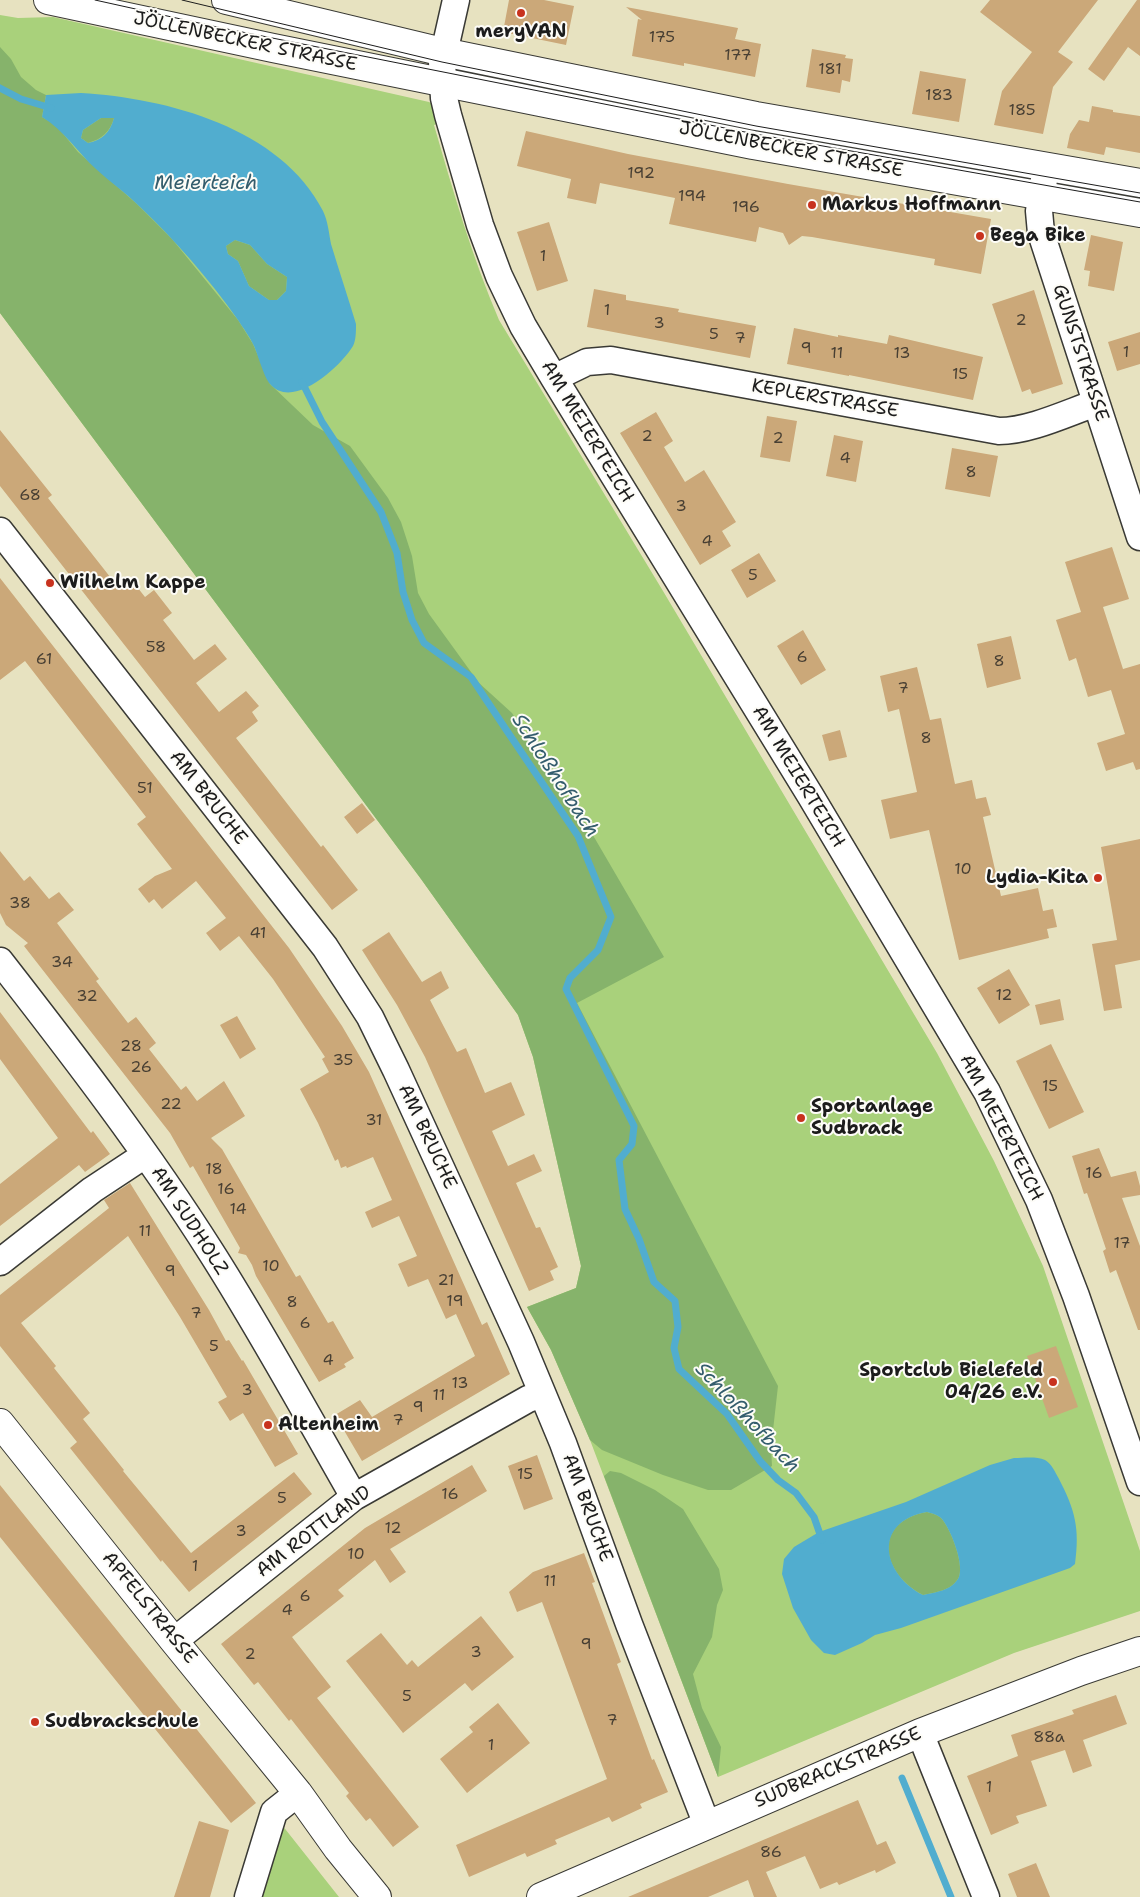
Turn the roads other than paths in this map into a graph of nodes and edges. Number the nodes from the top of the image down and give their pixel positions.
1 (48, 0) edge
2 (226, 0) edge
3 (456, 0) edge
4 (443, 52) junction
5 (443, 82) junction
6 (1046, 167) junction
7 (1140, 183) edge
8 (1042, 196) junction
9 (1140, 213) edge
10 (554, 378) junction
11 (1096, 403) junction
12 (0, 531) edge
13 (1140, 537) edge
14 (0, 961) edge
15 (145, 1155) junction
16 (0, 1262) edge
17 (542, 1394) junction
18 (0, 1423) edge
19 (1140, 1482) edge
20 (354, 1498) junction
21 (174, 1642) junction
22 (1140, 1651) edge
23 (920, 1733) junction
24 (298, 1793) junction
25 (707, 1824) junction
26 (248, 1897) edge
27 (377, 1897) edge
28 (541, 1897) edge
29 (986, 1897) edge

1 - 5 main road, JÖLLENBECKER STRASSE
2 - 4 main road, JÖLLENBECKER STRASSE
3 - 4 street
4 - 5 street
4 - 6 main road, JÖLLENBECKER STRASSE
5 - 8 main road, JÖLLENBECKER STRASSE
5 - 10 street, AM MEIERTEICH
6 - 7 main road, JÖLLENBECKER STRASSE
6 - 8 street, GUNSTSTRASSE
8 - 9 main road, JÖLLENBECKER STRASSE
8 - 11 street, GUNSTSTRASSE
10 - 11 street, KEPLERSTRASSE
10 - 19 street, AM MEIERTEICH
11 - 13 street, GUNSTSTRASSE
12 - 17 street, AM BRUCHE
14 - 15 street, AM SUDHOLZ
15 - 16 street
15 - 20 street, AM SUDHOLZ
17 - 20 street, AM ROTTLAND
17 - 25 street, AM BRUCHE
18 - 21 main road, APFELSTRASSE
20 - 21 street, AM ROTTLAND
21 - 24 main road, APFELSTRASSE
22 - 23 main road, SUDBRACKSTRASSE
23 - 25 main road, SUDBRACKSTRASSE
23 - 29 street
24 - 26 street
24 - 27 main road, APFELSTRASSE
25 - 28 main road, SUDBRACKSTRASSE

